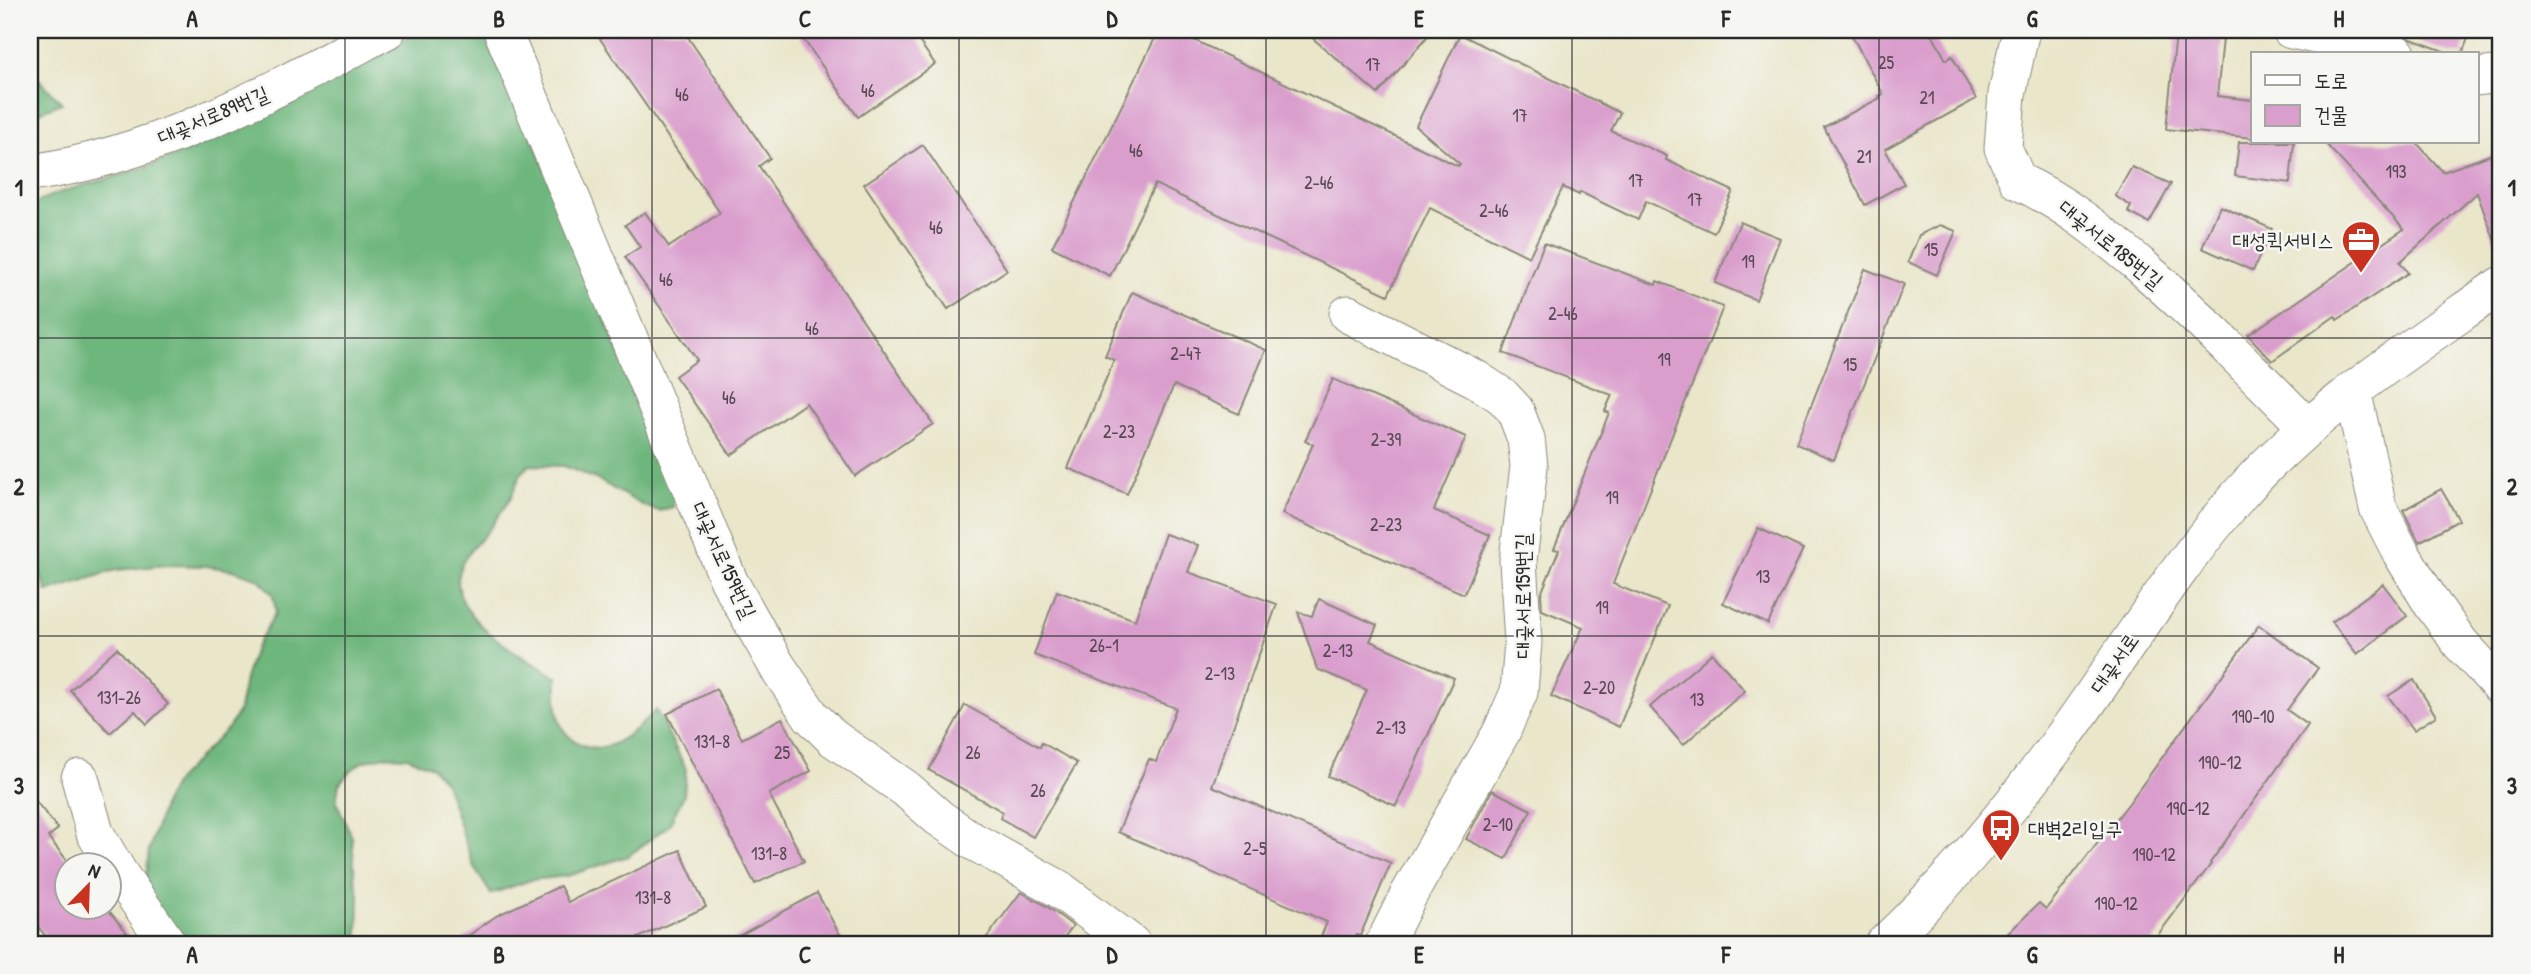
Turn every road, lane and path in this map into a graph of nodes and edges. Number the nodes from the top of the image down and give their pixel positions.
1 (387, 30) edge
2 (502, 30) edge
3 (2021, 30) edge
4 (2291, 30) edge
5 (2388, 52) edge
6 (2501, 74) edge
7 (2478, 76) edge
8 (30, 173) edge
9 (2501, 285) edge
10 (1348, 314) dead end
11 (2352, 390) junction
12 (2307, 427) junction
13 (2501, 687) edge
14 (80, 778) dead end
15 (168, 944) edge
16 (1132, 944) edge
17 (1384, 944) edge
18 (1884, 944) edge

1 - 8 street, 대곶서로89번길
2 - 16 street, 대곶서로159번길
3 - 12 street, 대곶서로185번길
4 - 5 street
6 - 7 street
9 - 11 street, 대곶서로
10 - 17 street, 대곶서로159번길
11 - 12 street, 대곶서로
11 - 13 street
12 - 18 street, 대곶서로
14 - 15 street

